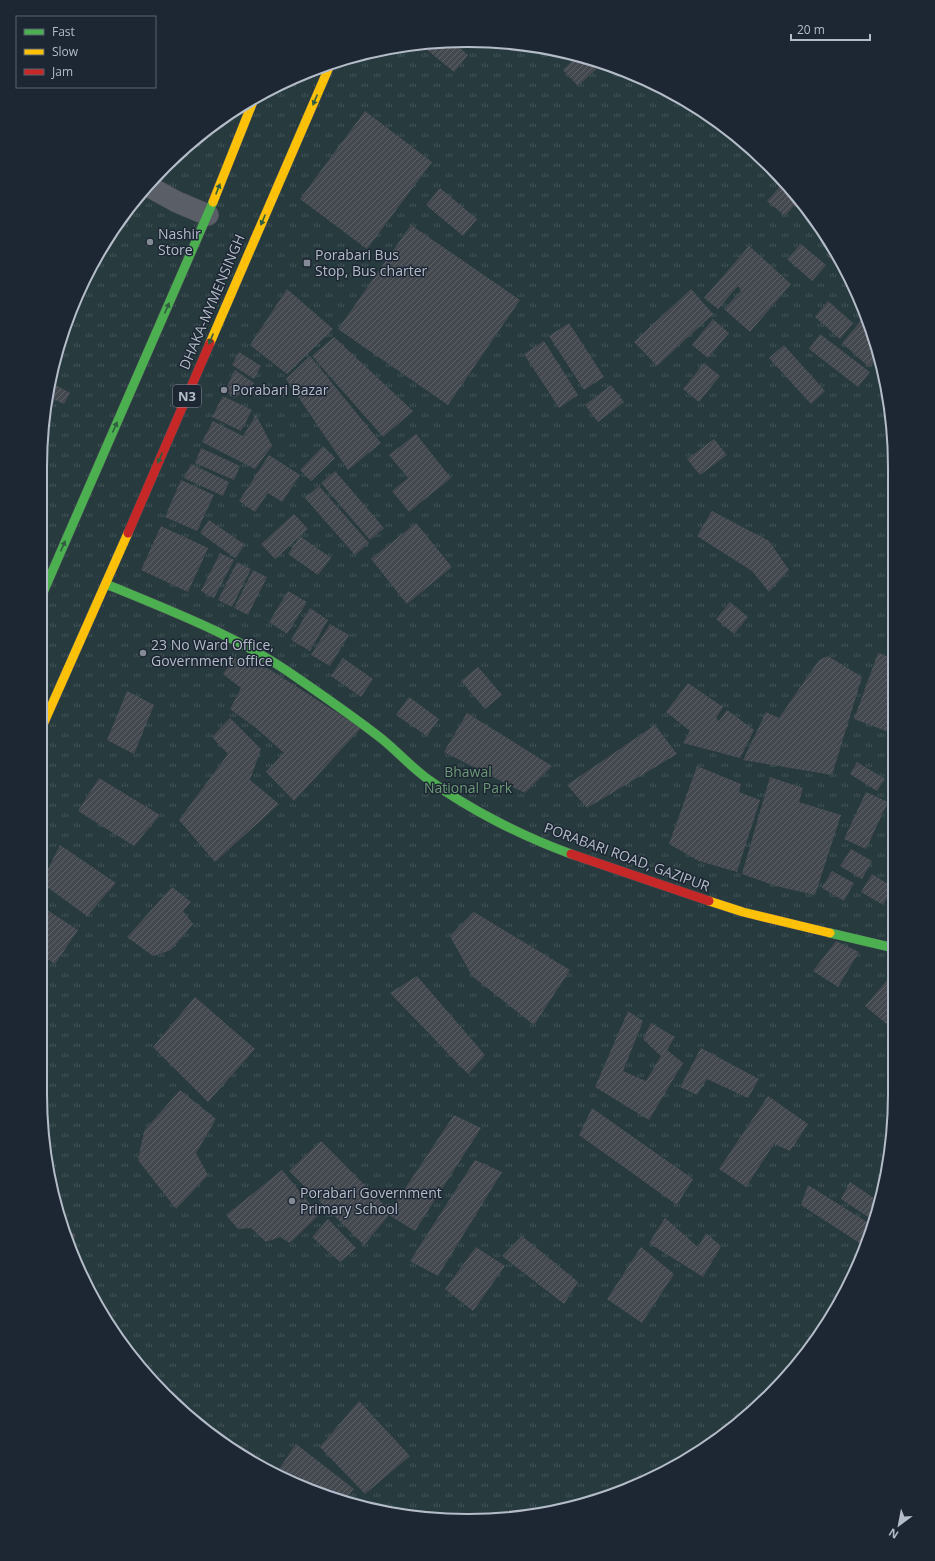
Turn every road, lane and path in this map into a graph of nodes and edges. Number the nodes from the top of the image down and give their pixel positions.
1 (327, 71) edge
2 (251, 107) edge
3 (152, 188) edge
4 (208, 215) junction
5 (47, 584) edge
6 (106, 584) junction
7 (47, 716) edge
8 (888, 947) edge

1 -> 6 main road, DHAKA-MYMENSINGH / N3
4 -> 2 main road
3 - 4 street
5 -> 4 main road
6 - 7 main road, DHAKA-MYMENSINGH / N3
6 - 8 main road, PORABARI ROAD, GAZIPUR

